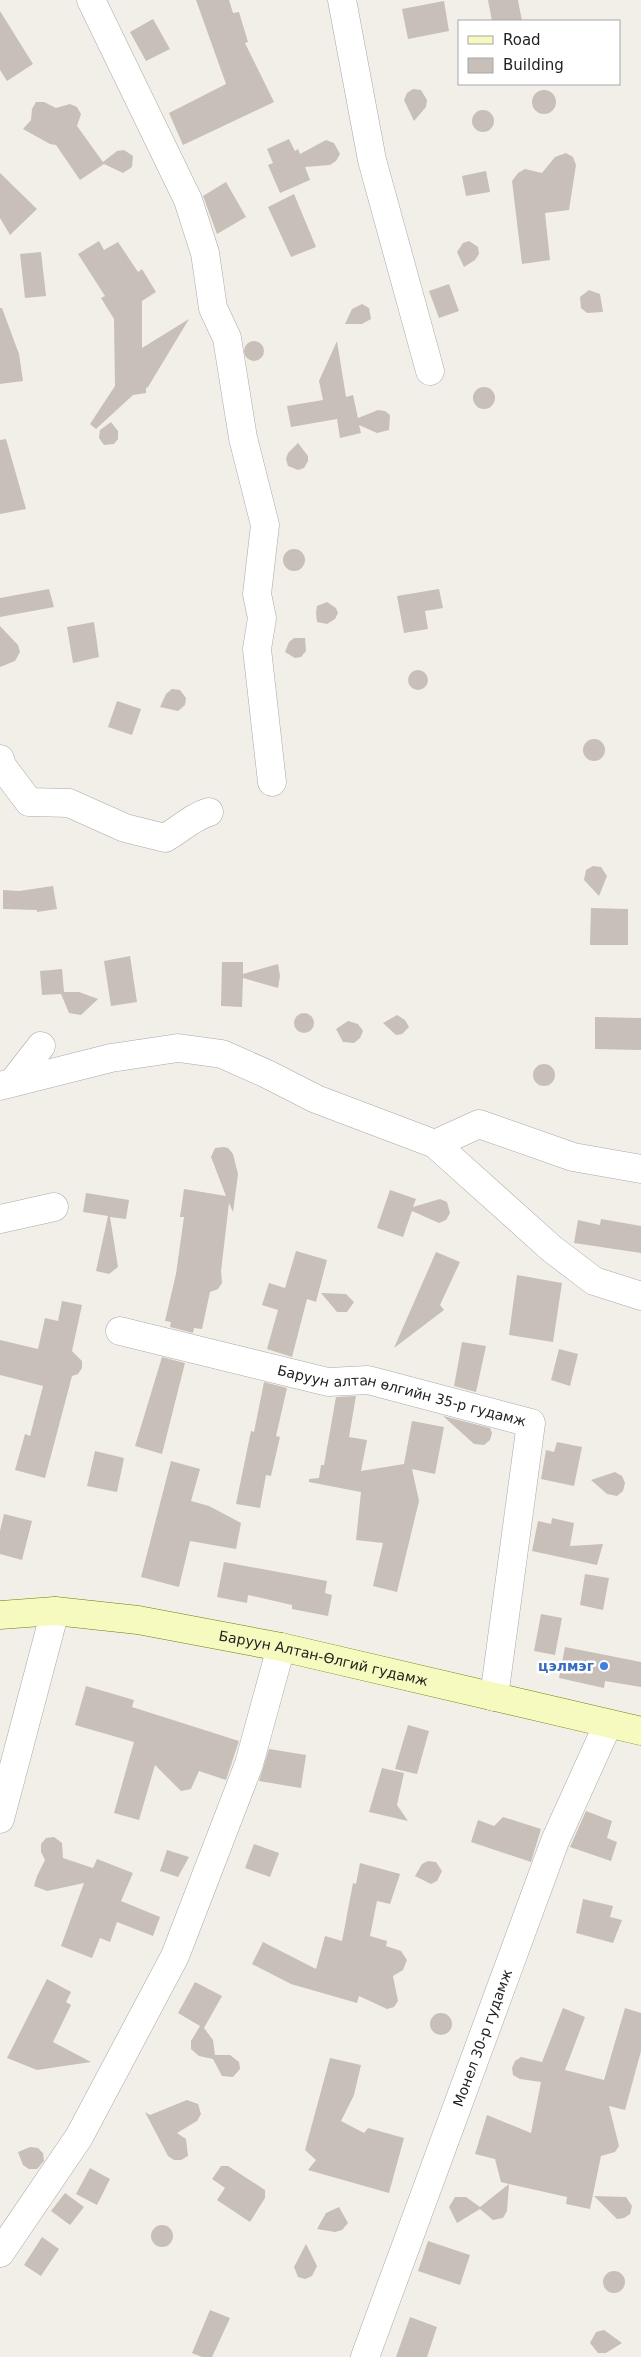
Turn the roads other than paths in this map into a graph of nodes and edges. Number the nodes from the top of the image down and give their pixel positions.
1 (92, 0) edge
2 (342, 0) edge
3 (430, 371) dead end
4 (0, 759) edge
5 (272, 782) dead end
6 (209, 812) dead end
7 (41, 1046) dead end
8 (7, 1084) edge
9 (435, 1144) junction
10 (641, 1169) edge
11 (54, 1207) dead end
12 (0, 1220) edge
13 (641, 1296) edge
14 (120, 1331) dead end
15 (55, 1611) junction
16 (0, 1615) edge
17 (281, 1647) junction
18 (494, 1697) junction
19 (608, 1724) junction
20 (641, 1732) edge
21 (0, 1818) edge
22 (0, 2253) edge
23 (365, 2357) edge

1 - 5 street
2 - 3 street
4 - 6 street
7 - 8 street
8 - 9 street
9 - 10 street
9 - 13 street
11 - 12 street
14 - 18 street, Баруун алтан өлгийн 35-р гудамж
15 - 16 main road, Баруун Алтан-Өлгий гудамж
15 - 17 main road, Баруун Алтан-Өлгий гудамж
15 - 21 street
17 - 18 main road, Баруун Алтан-Өлгий гудамж
17 - 22 street
18 - 19 main road, Баруун Алтан-Өлгий гудамж
19 - 20 main road, Баруун Алтан-Өлгий гудамж
19 - 23 street, Монел 30-р гудамж

